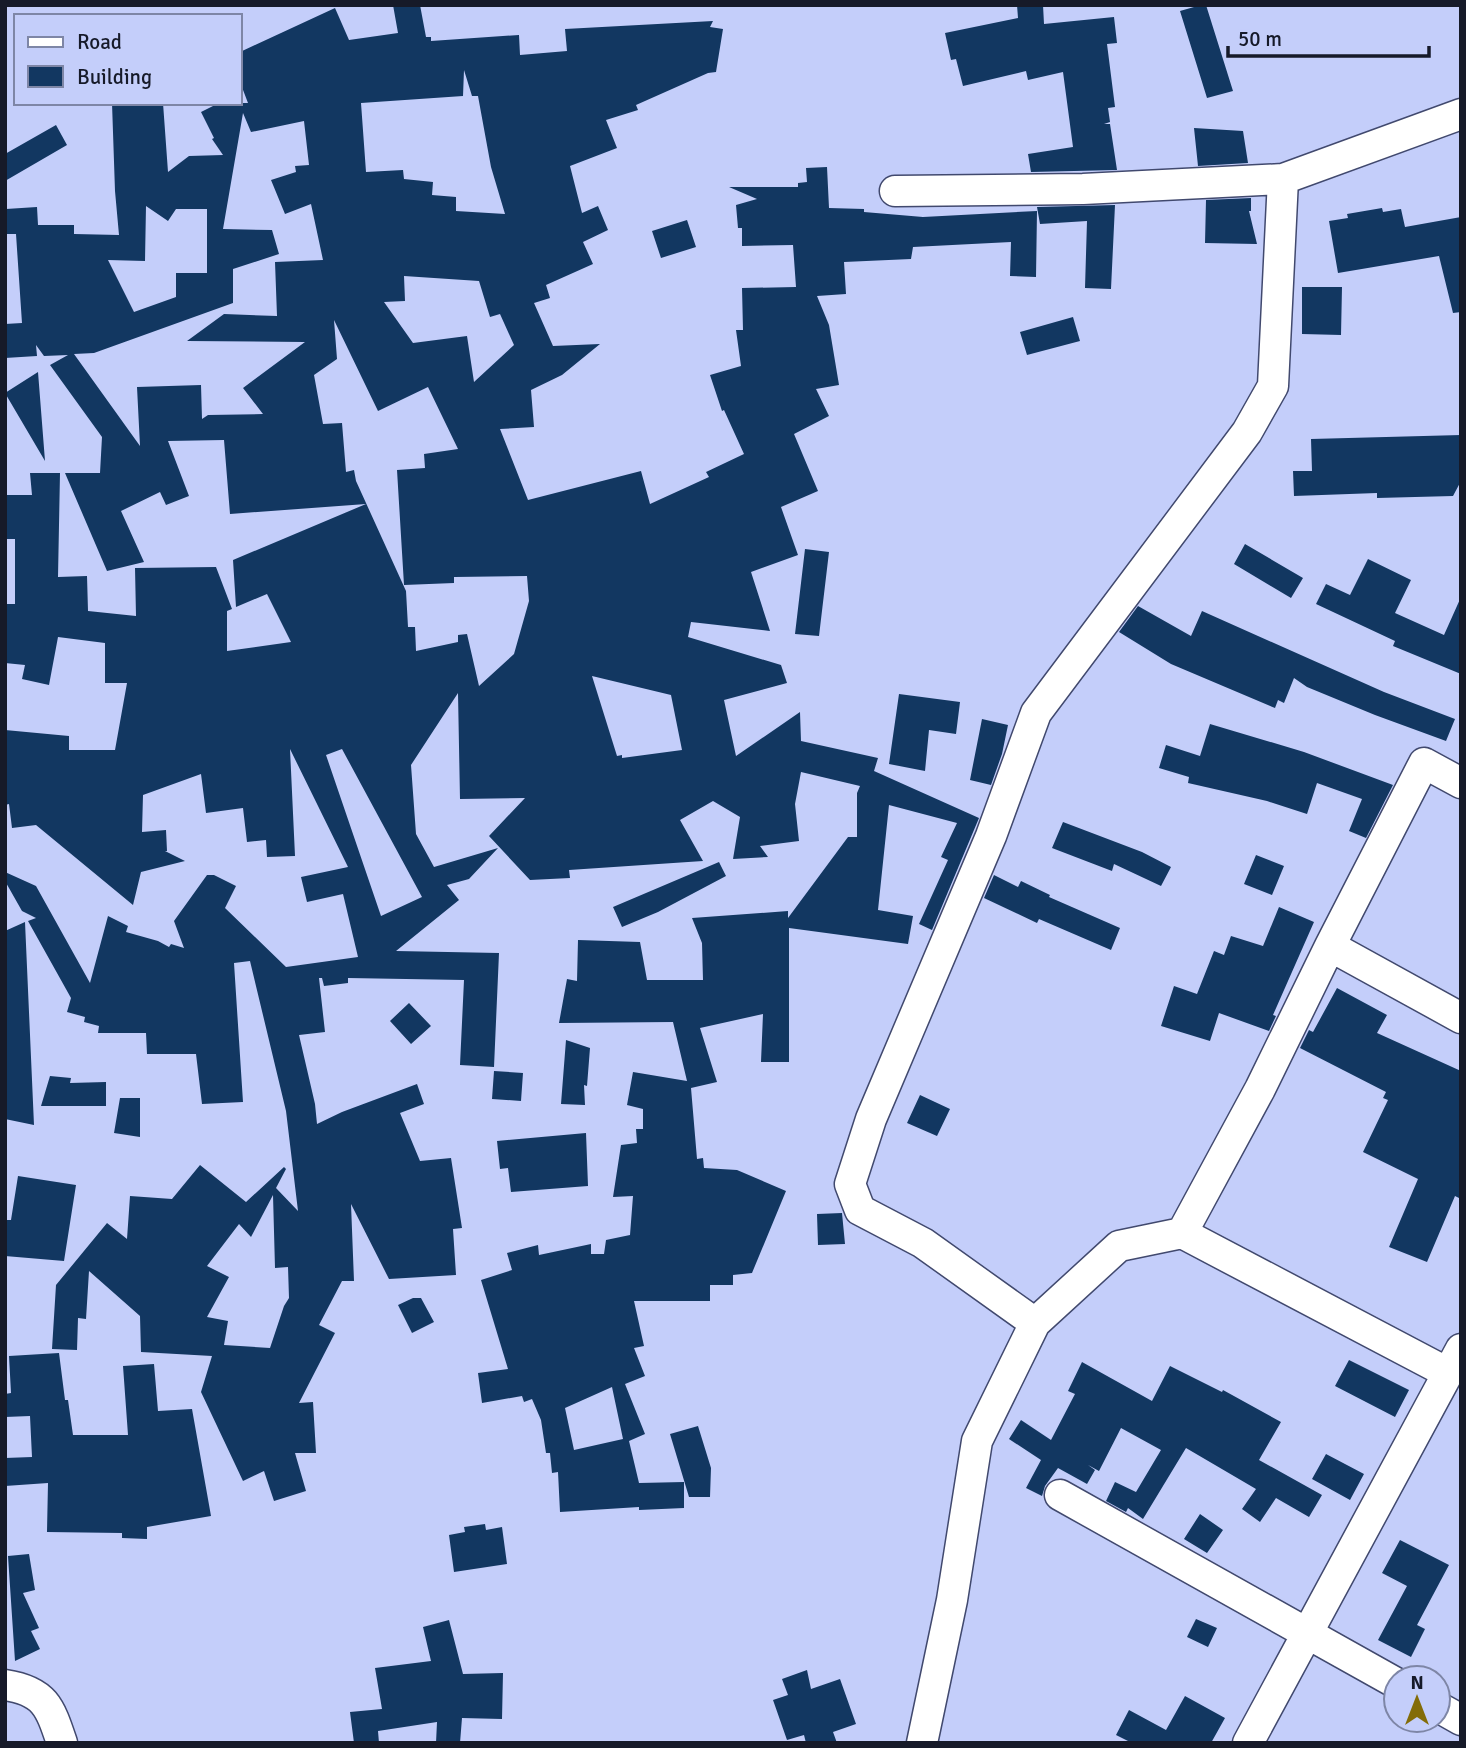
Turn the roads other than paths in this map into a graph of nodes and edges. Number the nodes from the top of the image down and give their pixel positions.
1 (1461, 114) edge
2 (1283, 179) junction
3 (895, 191) dead end
4 (1461, 783) edge
5 (1330, 946) junction
6 (1461, 1018) edge
7 (1182, 1233) junction
8 (1035, 1323) junction
9 (1454, 1361) edge
10 (1060, 1495) dead end
11 (1308, 1632) junction
12 (1382, 1675) edge
13 (5, 1685) edge
14 (62, 1743) edge
15 (922, 1743) edge
16 (1248, 1743) edge

1 - 2 street
2 - 3 street
2 - 8 street
4 - 5 street
5 - 6 street
5 - 7 street
7 - 8 street
7 - 9 street
8 - 15 street
9 - 11 street
10 - 11 street
11 - 12 street
11 - 16 street
13 - 14 street

